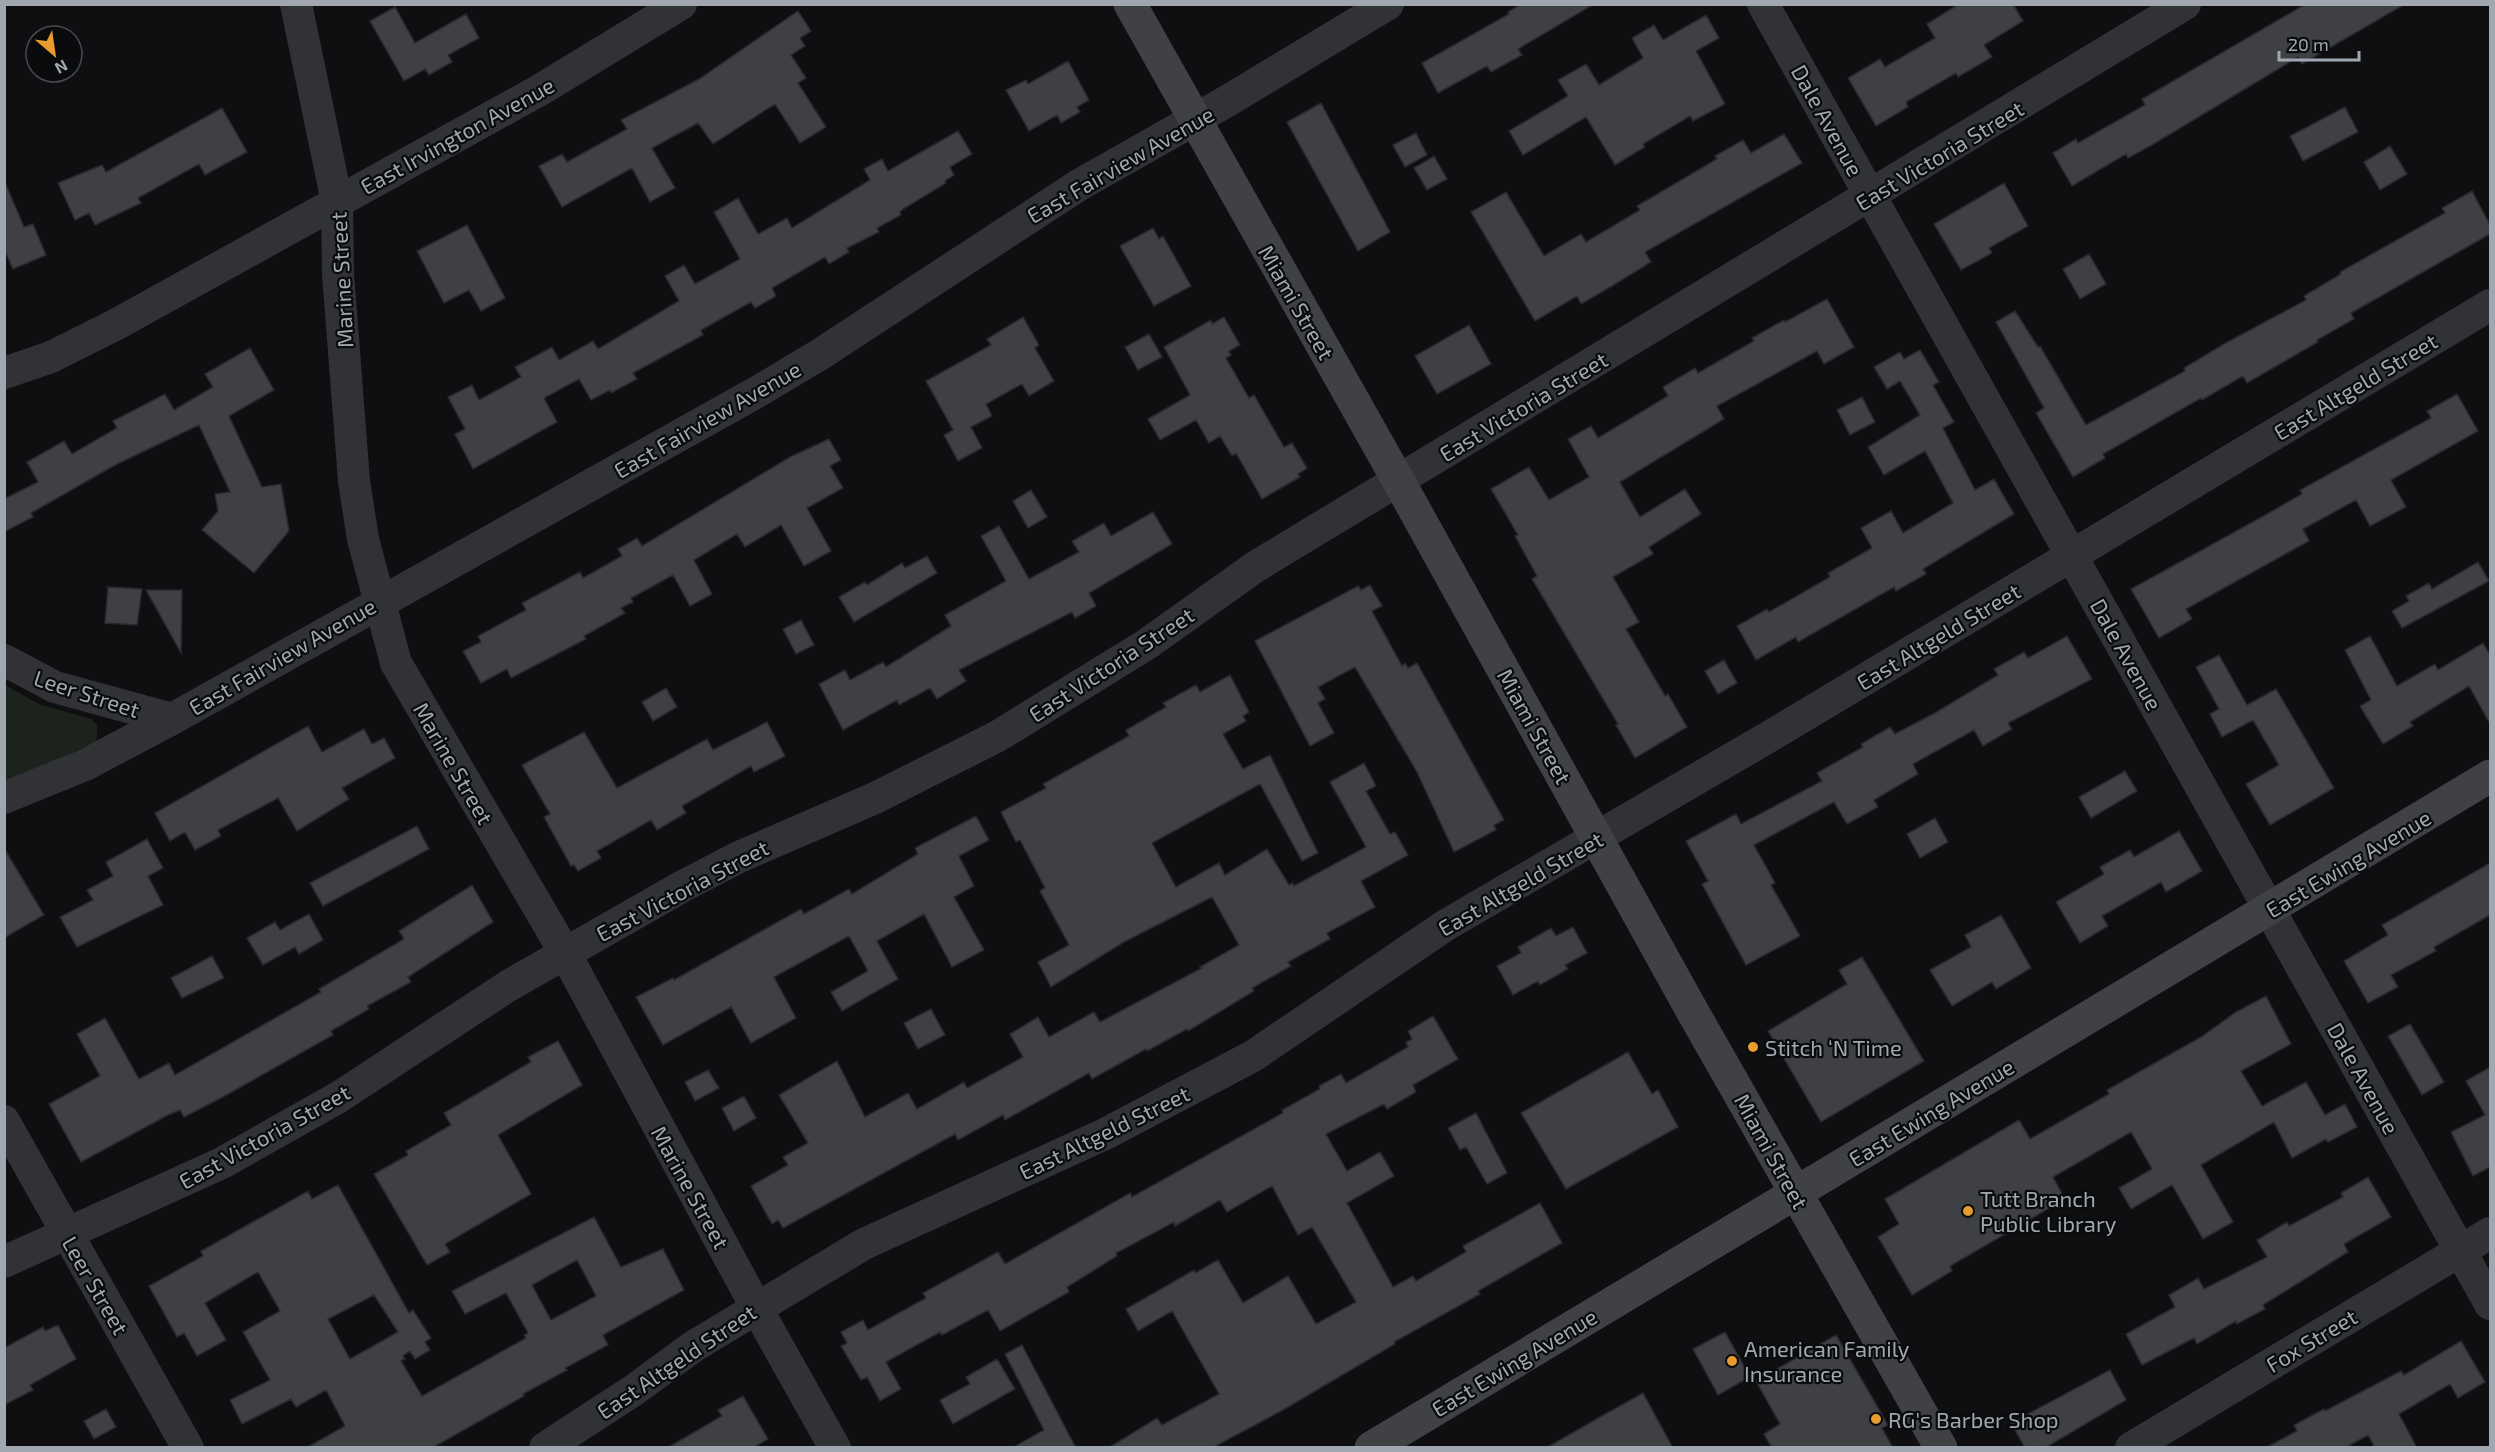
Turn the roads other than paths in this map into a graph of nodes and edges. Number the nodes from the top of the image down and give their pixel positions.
1 (296, 4) edge
2 (681, 4) edge
3 (1130, 4) edge
4 (1388, 4) edge
5 (1763, 4) edge
6 (2185, 4) edge
7 (1194, 120) junction
8 (1871, 196) junction
9 (337, 202) junction
10 (2490, 306) edge
11 (4, 373) edge
12 (1398, 480) junction
13 (2072, 556) junction
14 (380, 601) junction
15 (4, 660) edge
16 (172, 719) junction
17 (2490, 776) edge
18 (4, 798) edge
19 (1597, 838) junction
20 (2269, 910) junction
21 (565, 953) junction
22 (4, 1121) edge
23 (1795, 1194) junction
24 (67, 1233) junction
25 (2490, 1233) edge
26 (2461, 1251) junction
27 (4, 1262) edge
28 (2490, 1304) edge
29 (756, 1307) junction
30 (188, 1448) edge
31 (545, 1448) edge
32 (835, 1448) edge
33 (1371, 1448) edge
34 (1941, 1448) edge
35 (2132, 1448) edge

1 - 9 street, Marine Street
2 - 9 street, East Irvington Avenue
3 - 7 street, Miami Street
4 - 7 street, East Fairview Avenue
5 - 8 street, Dale Avenue
6 - 8 street, East Victoria Street
7 - 12 street, Miami Street
7 - 14 street, East Fairview Avenue
8 - 12 street, East Victoria Street
8 - 13 street, Dale Avenue
9 - 11 street, East Irvington Avenue
9 - 14 street, Marine Street
10 - 13 street, East Altgeld Street
12 - 19 street, Miami Street
12 - 21 street, East Victoria Street
13 - 19 street, East Altgeld Street
13 - 20 street, Dale Avenue
14 - 16 street, East Fairview Avenue
14 - 21 street, Marine Street
15 - 16 street, Leer Street
16 - 18 street, East Fairview Avenue
17 - 20 street, East Ewing Avenue
19 - 23 street, Miami Street
19 - 29 street, East Altgeld Street
20 - 23 street, East Ewing Avenue
20 - 26 street, Dale Avenue
21 - 24 street, East Victoria Street
21 - 29 street, Marine Street
22 - 24 street, Leer Street
23 - 33 street, East Ewing Avenue
23 - 34 street, Miami Street
24 - 27 street, East Victoria Street
24 - 30 street, Leer Street
25 - 26 street, Fox Street
26 - 28 street, Dale Avenue
26 - 35 street, Fox Street
29 - 31 street, East Altgeld Street
29 - 32 street, Marine Street

